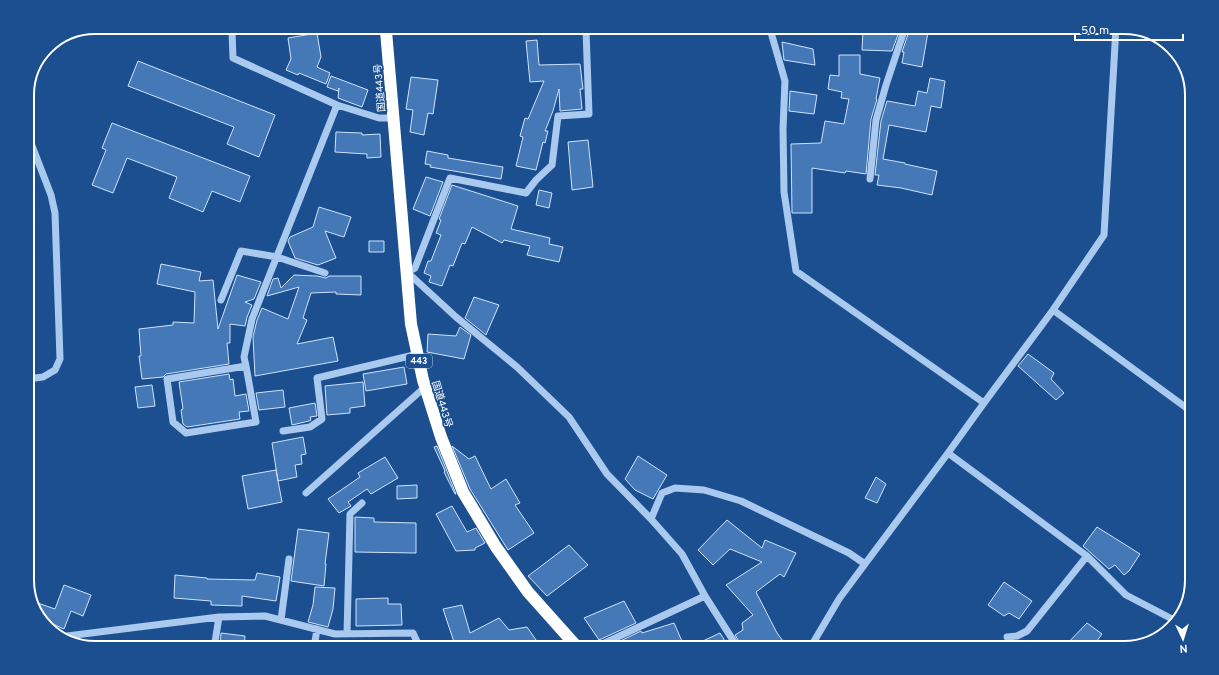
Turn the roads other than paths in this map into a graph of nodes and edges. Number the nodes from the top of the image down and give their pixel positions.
1 (232, 34) edge
2 (386, 34) edge
3 (586, 34) edge
4 (771, 34) edge
5 (903, 34) edge
6 (1116, 34) edge
7 (337, 105) junction
8 (394, 118) junction
9 (34, 151) edge
10 (870, 178) dead end
11 (277, 256) junction
12 (407, 272) junction
13 (325, 273) dead end
14 (222, 300) dead end
15 (1053, 310) junction
16 (418, 354) junction
17 (246, 366) junction
18 (34, 378) edge
19 (425, 387) junction
20 (984, 403) junction
21 (1185, 407) edge
22 (283, 431) dead end
23 (948, 453) junction
24 (306, 493) dead end
25 (362, 504) dead end
26 (650, 519) junction
27 (1087, 556) junction
28 (289, 559) dead end
29 (865, 564) junction
30 (705, 596) junction
31 (219, 617) junction
32 (1171, 619) edge
33 (281, 620) junction
34 (317, 629) junction
35 (347, 634) junction
36 (70, 636) edge
37 (1007, 637) dead end
38 (215, 641) edge
39 (315, 641) edge
40 (417, 641) edge
41 (572, 641) edge
42 (609, 641) edge
43 (734, 641) edge
44 (814, 641) edge

1 - 7 street
2 - 8 highway, 国道443号 / 443
3 - 12 street
4 - 20 street
5 - 10 street
6 - 15 street
7 - 8 street
7 - 11 street
8 - 12 highway, 国道443号 / 443
9 - 18 street
11 - 13 street
11 - 14 street
11 - 17 street
12 - 16 highway, 国道443号 / 443
12 - 26 street
15 - 20 street
15 - 21 street
16 - 19 highway, 国道443号 / 443
16 - 22 street
17 - 17 street
19 - 24 street
19 - 41 highway, 国道443号 / 443
20 - 23 street
23 - 27 street
23 - 29 street
25 - 35 street
26 - 29 street
26 - 30 street
27 - 32 street
27 - 37 street
28 - 33 street
29 - 44 street
30 - 42 street
30 - 43 street
31 - 33 street
31 - 36 street
31 - 38 street
33 - 34 street
34 - 35 street
34 - 39 street
35 - 40 street

